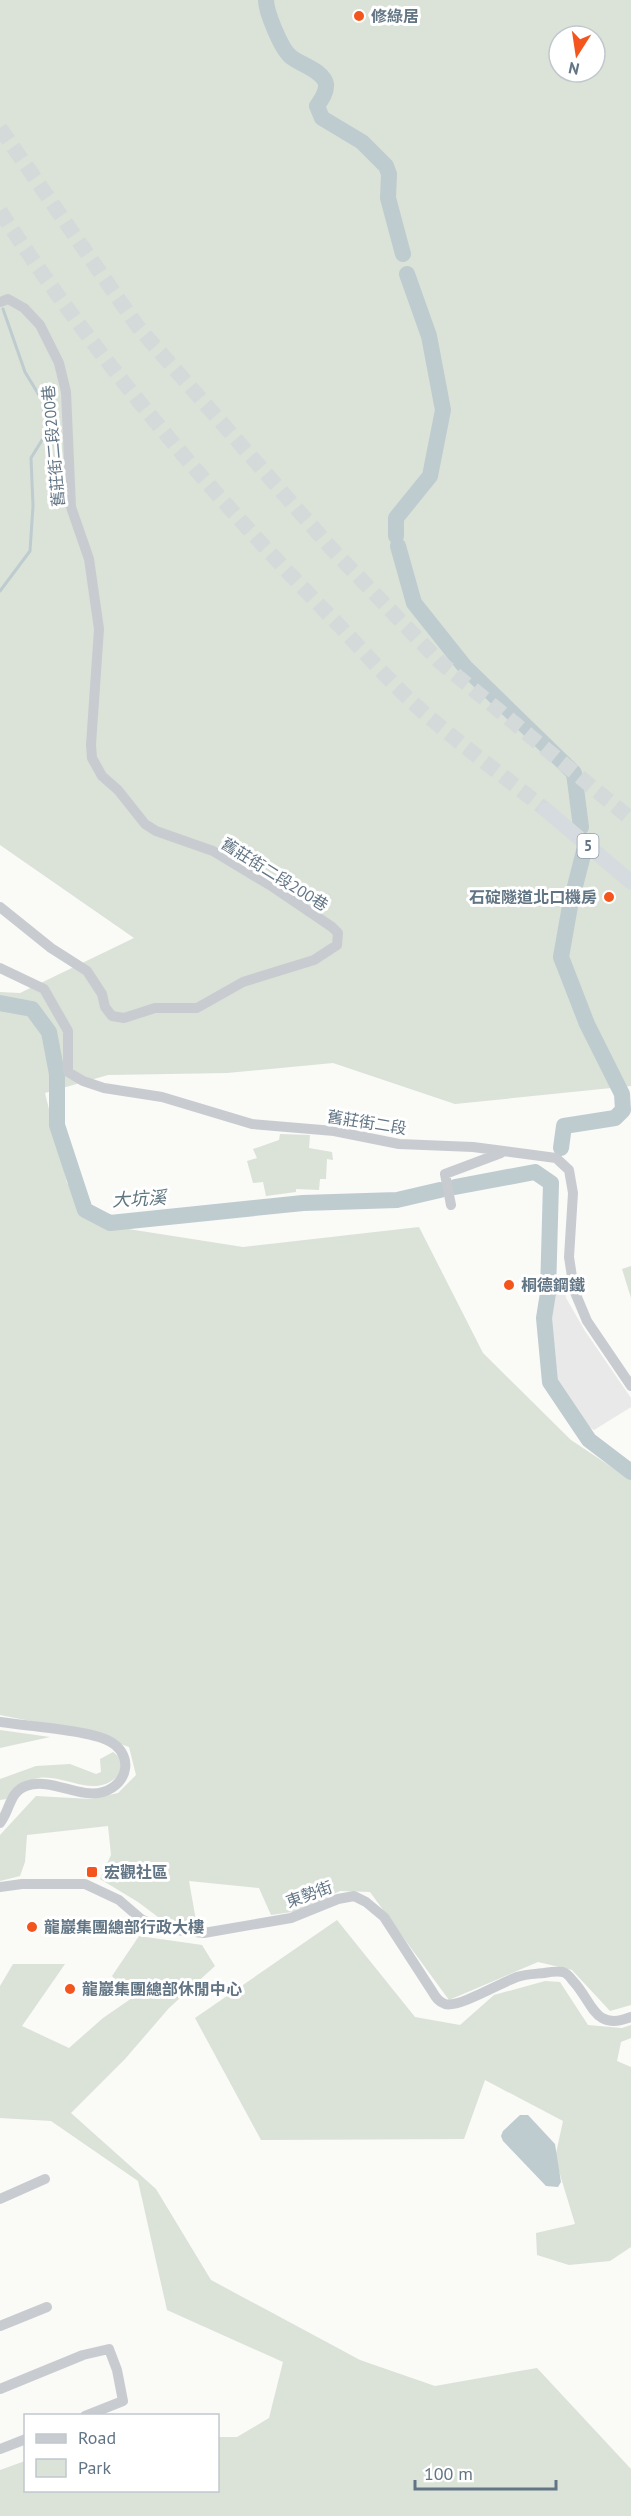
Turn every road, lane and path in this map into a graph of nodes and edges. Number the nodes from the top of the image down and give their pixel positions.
1 (0, 302) edge
2 (546, 810) tunnel mouth
3 (630, 880) edge
4 (0, 907) edge
5 (0, 968) edge
6 (504, 1151) junction
7 (451, 1205) dead end
8 (631, 1386) edge
9 (0, 1722) edge
10 (2, 1818) edge
11 (0, 1887) edge
12 (631, 2017) edge
13 (45, 2179) dead end
14 (0, 2199) edge
15 (47, 2307) dead end
16 (0, 2326) edge
17 (0, 2389) edge
18 (88, 2414) edge
19 (24, 2440) edge
20 (0, 2449) edge

1 - 4 street, 舊莊街二段200巷
2 - 3 highway, 5
5 - 6 street, 舊莊街二段
6 - 7 street
6 - 8 street, 舊莊街二段
9 - 10 street
11 - 12 street, 東勢街
13 - 14 street
15 - 16 street
17 - 18 street
19 - 20 street

